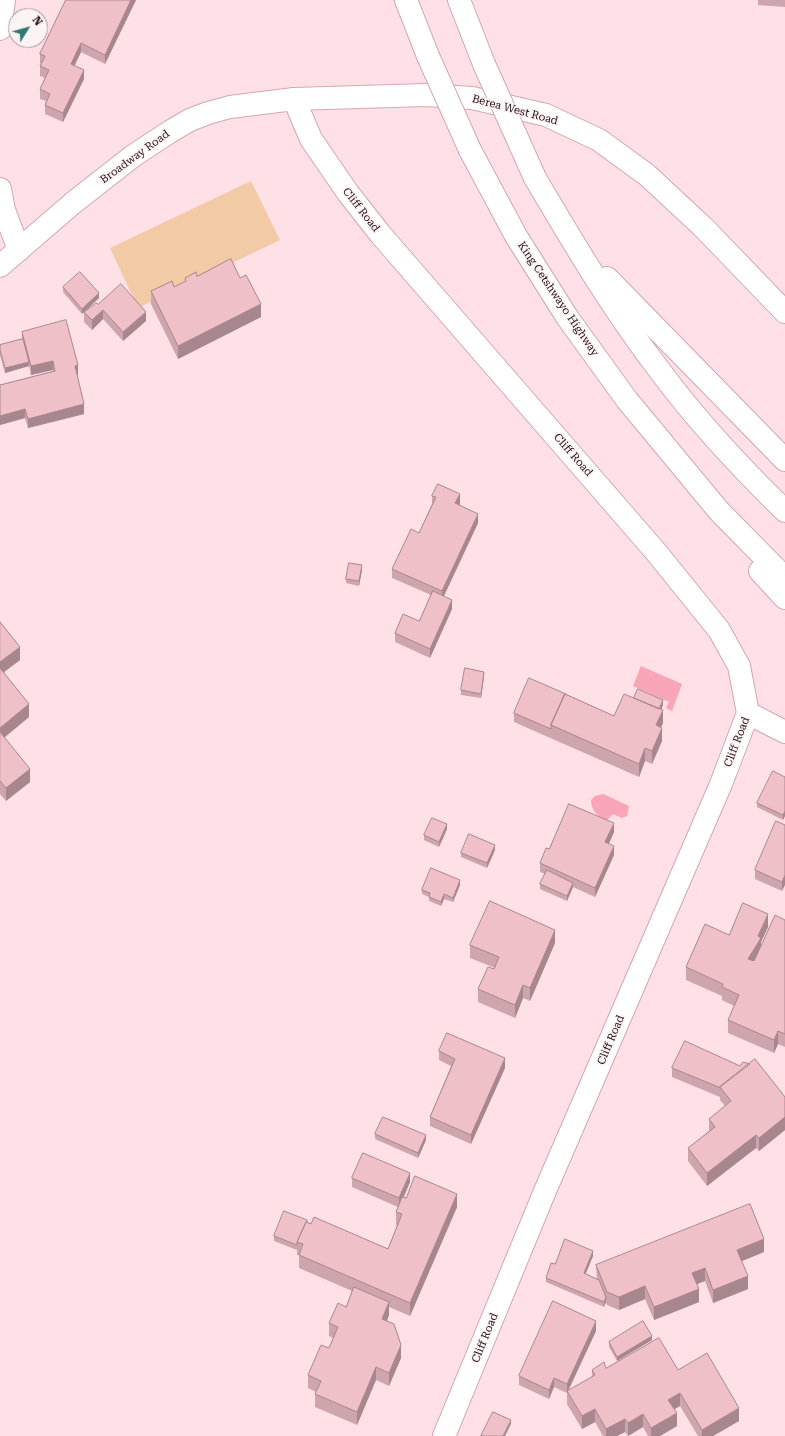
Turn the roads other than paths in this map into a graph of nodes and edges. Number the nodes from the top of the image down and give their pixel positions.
1 (4, 0) edge
2 (406, 0) edge
3 (459, 0) edge
4 (0, 29) edge
5 (294, 99) junction
6 (0, 189) edge
7 (572, 241) junction
8 (19, 250) junction
9 (0, 266) edge
10 (785, 312) edge
11 (785, 460) edge
12 (719, 511) junction
13 (785, 511) edge
14 (785, 578) edge
15 (785, 598) edge
16 (748, 713) junction
17 (785, 732) edge
18 (444, 1436) edge

1 - 4 main road
2 - 12 main road, King Cetshwayo Highway, bridge
3 - 7 main road, bridge
5 - 8 main road, Broadway Road
5 - 10 main road, Berea West Road
5 - 16 main road, Cliff Road
6 - 8 main road
7 - 11 main road
7 - 13 main road
8 - 9 main road, Broadway Road
12 - 14 main road, King Cetshwayo Highway
12 - 15 main road
16 - 17 main road
16 - 18 main road, Cliff Road

